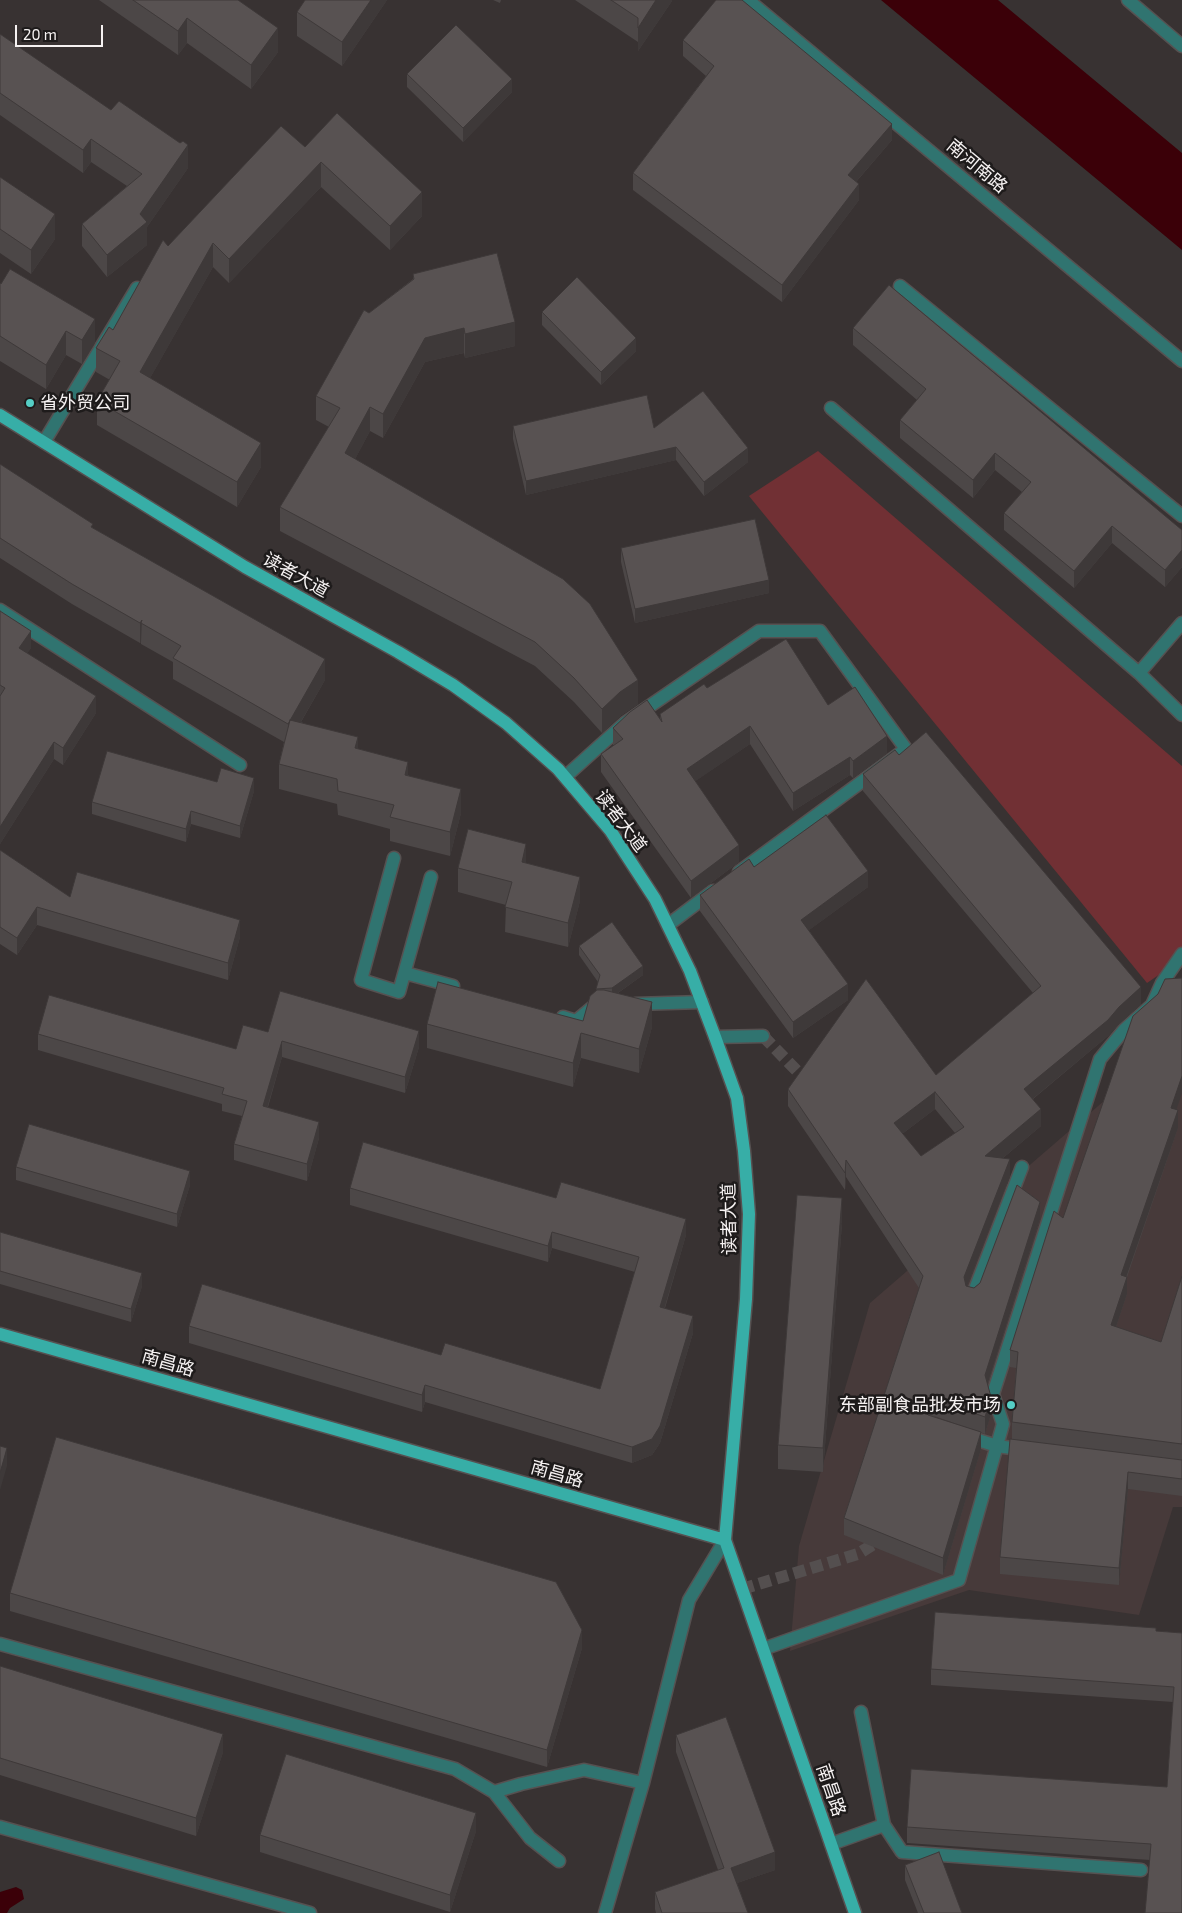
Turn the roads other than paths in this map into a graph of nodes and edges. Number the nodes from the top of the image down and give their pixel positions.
1 (748, 0) edge
2 (1128, 0) edge
3 (1182, 46) edge
4 (138, 286) edge
5 (900, 286) dead end
6 (1182, 361) edge
7 (832, 408) dead end
8 (0, 415) edge
9 (44, 442) junction
10 (1182, 516) edge
11 (0, 610) edge
12 (1182, 623) edge
13 (1139, 673) junction
14 (1182, 714) edge
15 (240, 765) dead end
16 (564, 777) junction
17 (394, 858) dead end
18 (431, 877) dead end
19 (668, 925) junction
20 (1182, 954) edge
21 (405, 973) junction
22 (462, 989) edge
23 (702, 1002) junction
24 (547, 1013) edge
25 (763, 1036) dead end
26 (716, 1037) junction
27 (1022, 1167) dead end
28 (972, 1297) edge
29 (0, 1334) edge
30 (950, 1430) edge
31 (996, 1446) junction
32 (1036, 1451) edge
33 (725, 1540) junction
34 (0, 1644) edge
35 (763, 1649) junction
36 (861, 1712) dead end
37 (643, 1783) junction
38 (494, 1792) junction
39 (884, 1825) junction
40 (0, 1827) edge
41 (831, 1844) junction
42 (559, 1861) dead end
43 (1141, 1870) dead end
44 (310, 1913) edge
45 (605, 1913) edge
46 (855, 1913) edge

1 - 6 street, 南河南路
2 - 3 street
4 - 9 street
5 - 10 street
7 - 13 street
8 - 9 main road, 读者大道
9 - 16 main road, 读者大道
11 - 15 street
12 - 13 street
13 - 14 street
16 - 19 main road, 读者大道
16 - 19 street
17 - 21 street
18 - 21 street
19 - 23 main road, 读者大道
20 - 31 street
21 - 22 street
23 - 24 street
23 - 26 main road, 读者大道
25 - 26 street
26 - 33 main road, 读者大道
27 - 28 street
29 - 33 main road, 南昌路
30 - 31 street
31 - 32 street
31 - 35 street
33 - 35 main road, 南昌路
33 - 37 street
34 - 38 street
35 - 41 main road, 南昌路
36 - 39 street
37 - 38 street
37 - 45 street
38 - 42 street
39 - 41 street
39 - 43 street
40 - 44 street
41 - 46 main road, 南昌路

